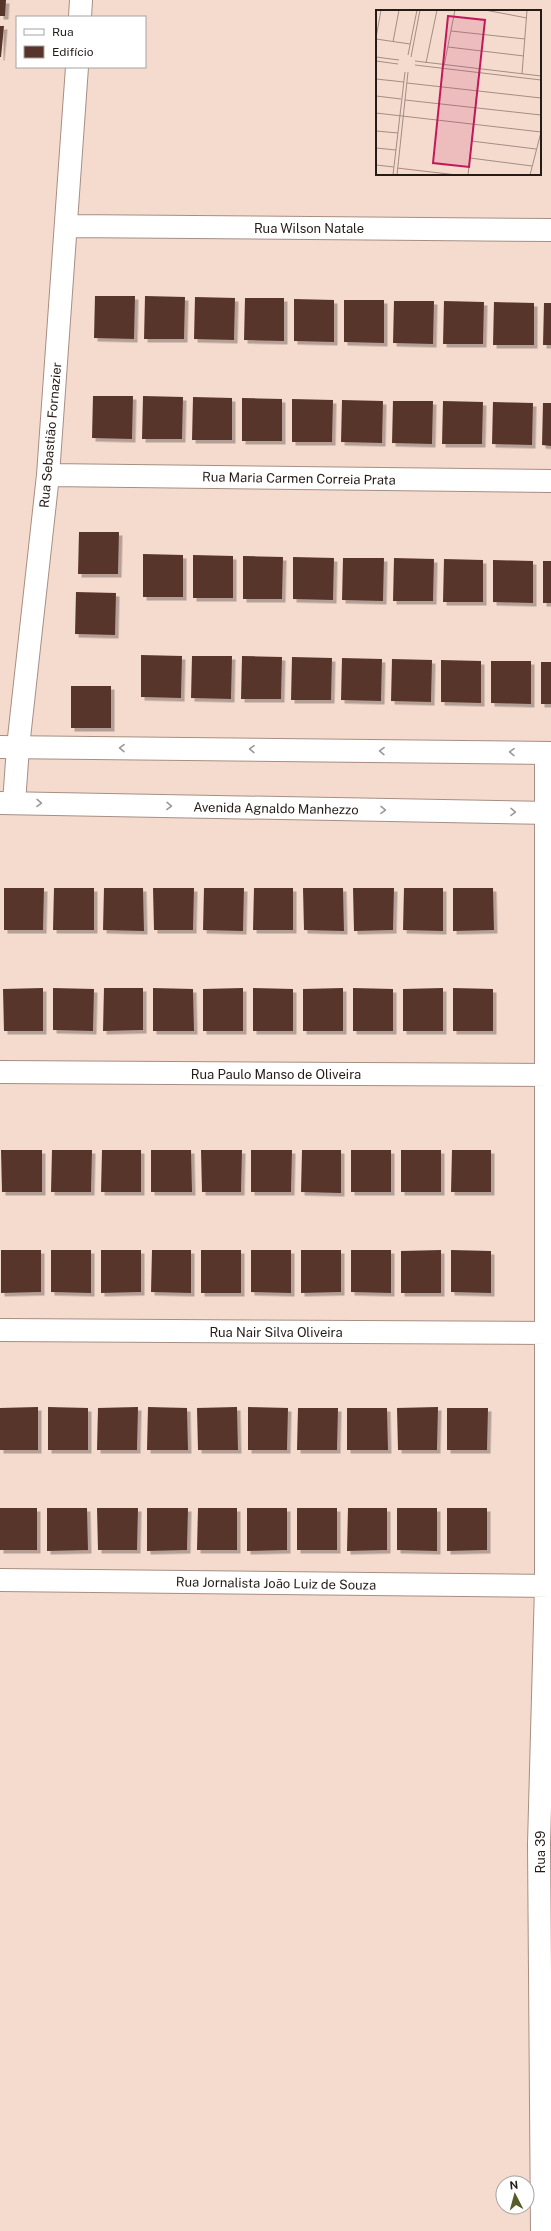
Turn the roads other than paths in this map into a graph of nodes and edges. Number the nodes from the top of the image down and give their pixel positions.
1 (81, 0) edge
2 (80, 16) edge
3 (77, 68) edge
4 (67, 226) junction
5 (551, 230) edge
6 (48, 474) junction
7 (551, 481) edge
8 (9, 747) edge
9 (549, 752) edge
10 (7, 803) edge
11 (548, 813) edge
12 (0, 1072) edge
13 (548, 1075) edge
14 (0, 1330) edge
15 (549, 1333) edge
16 (0, 1580) edge
17 (548, 1586) edge
18 (545, 1844) edge
19 (546, 2108) edge
20 (542, 2231) edge

1 - 2 street
3 - 4 street, Rua Sebastião Fornazier
4 - 5 street, Rua Wilson Natale
4 - 6 street, Rua Sebastião Fornazier
6 - 7 street, Rua Maria Carmen Correia Prata
6 - 8 street, Rua Sebastião Fornazier
9 -> 8 street
8 - 10 street, Rua Sebastião Fornazier
9 - 11 street, Rua 39
10 -> 11 street, Avenida Agnaldo Manhezzo
11 - 13 street, Rua 39
12 - 13 street, Rua Paulo Manso de Oliveira
13 - 15 street, Rua 39
14 - 15 street, Rua Nair Silva Oliveira
15 - 17 street, Rua 39
16 - 17 street, Rua Jornalista João Luiz de Souza
17 - 18 street, Rua 39
18 - 19 street, Rua 39
19 - 20 street, Rua 39

